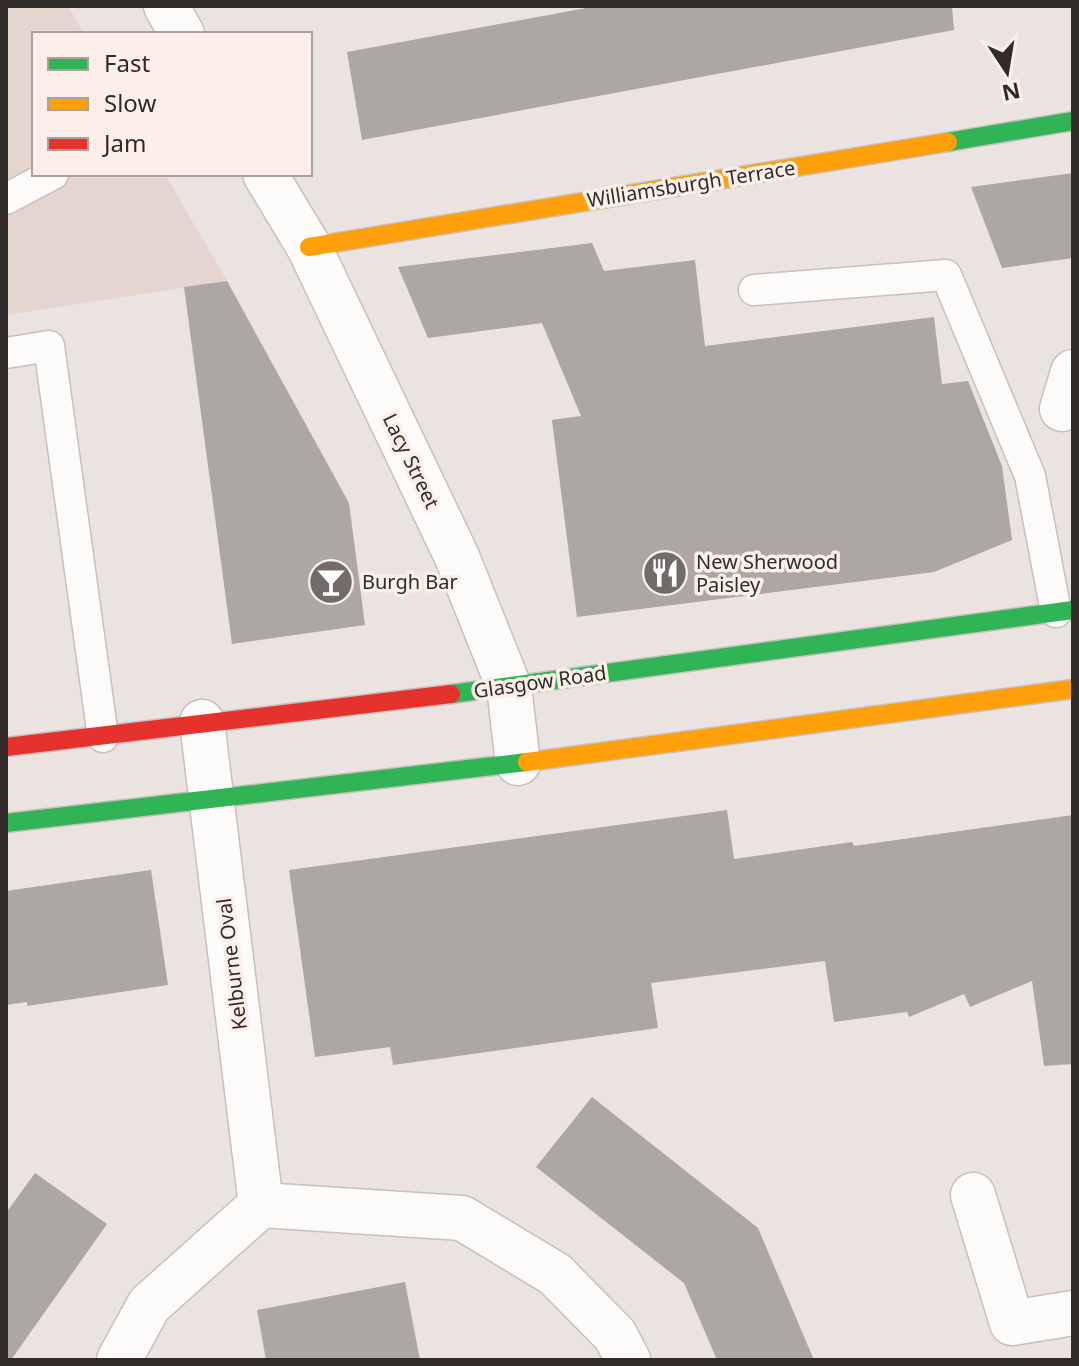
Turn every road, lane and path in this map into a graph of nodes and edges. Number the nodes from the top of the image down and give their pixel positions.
1 (166, 6) edge
2 (181, 32) edge
3 (1073, 121) edge
4 (49, 176) edge
5 (266, 176) edge
6 (6, 199) edge
7 (309, 247) junction
8 (754, 290) dead end
9 (6, 353) edge
10 (1065, 611) edge
11 (509, 687) junction
12 (1073, 689) edge
13 (202, 722) junction
14 (103, 737) junction
15 (6, 747) edge
16 (518, 763) junction
17 (212, 799) junction
18 (6, 823) edge
19 (973, 1195) dead end
20 (261, 1205) junction
21 (1073, 1313) edge
22 (119, 1360) edge
23 (628, 1360) edge

1 - 2 street
3 - 7 main road, Williamsburgh Terrace
4 - 6 lane
5 - 7 street, Lacy Street
7 - 11 street, Lacy Street
8 - 10 lane
9 - 14 lane
10 - 11 main road, Glasgow Road
11 - 13 main road, Glasgow Road
11 - 16 street, Lacy Street
12 - 16 main road
13 - 14 main road, Glasgow Road
13 - 17 street, Kelburne Oval
14 - 15 main road, Glasgow Road
16 - 17 main road
17 - 18 main road
17 - 20 street, Kelburne Oval
19 - 21 street
20 - 22 street
20 - 23 street

